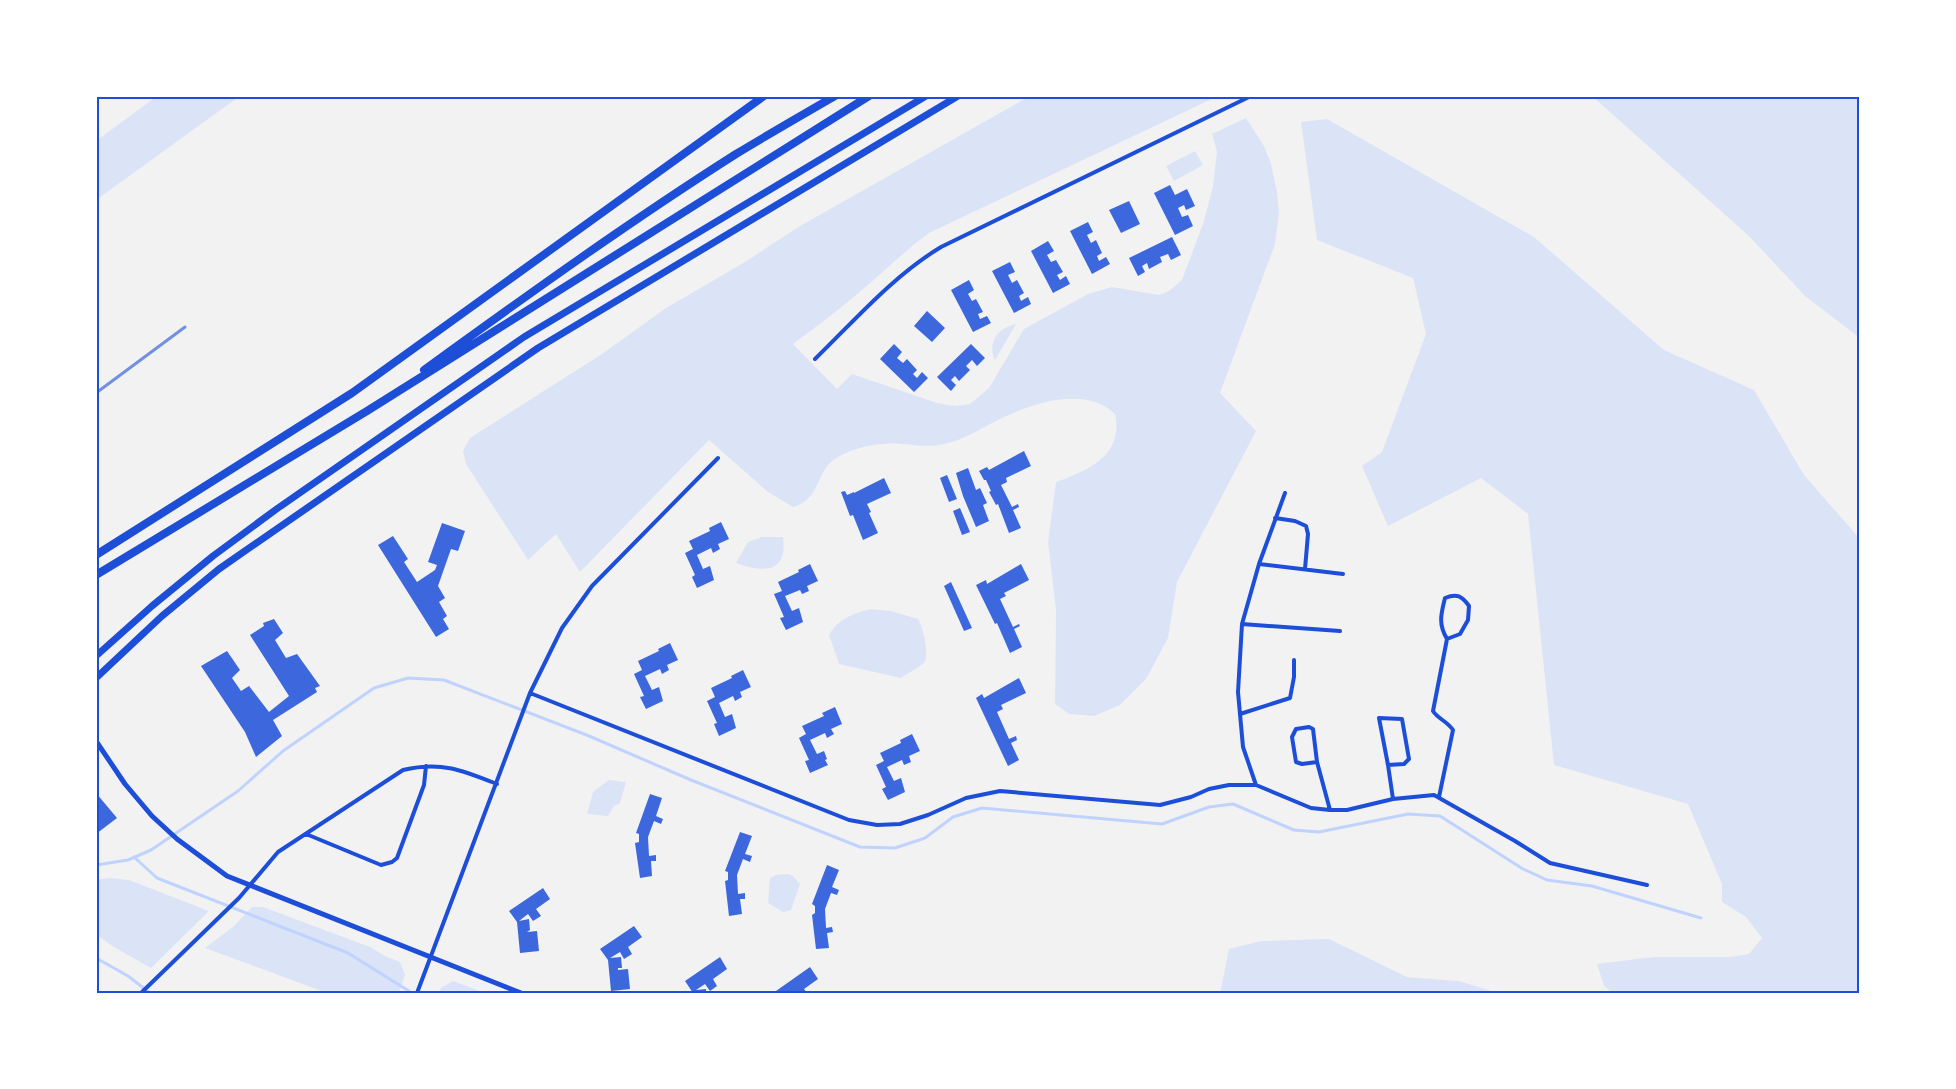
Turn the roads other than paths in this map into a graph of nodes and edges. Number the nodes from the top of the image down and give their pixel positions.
1 (764, 96) edge
2 (835, 96) edge
3 (869, 96) edge
4 (926, 96) edge
5 (958, 96) edge
6 (1251, 96) edge
7 (815, 359) dead end
8 (367, 411) junction
9 (718, 458) dead end
10 (1285, 493) dead end
11 (1275, 518) junction
12 (96, 555) edge
13 (1258, 564) junction
14 (1305, 569) junction
15 (98, 574) edge
16 (1343, 574) dead end
17 (1242, 624) junction
18 (1340, 631) dead end
19 (1447, 639) junction
20 (98, 654) edge
21 (1294, 660) dead end
22 (96, 678) edge
23 (531, 693) junction
24 (1240, 714) junction
25 (96, 741) edge
26 (1317, 762) junction
27 (1388, 765) junction
28 (426, 766) junction
29 (497, 784) junction
30 (1256, 785) junction
31 (1439, 797) junction
32 (1393, 799) junction
33 (1330, 810) junction
34 (305, 833) junction
35 (1647, 885) dead end
36 (250, 886) junction
37 (431, 957) junction
38 (141, 993) edge
39 (417, 993) edge
40 (521, 993) edge

1 - 12 highway
2 - 8 highway
3 - 8 highway
4 - 20 highway
5 - 22 highway
6 - 7 street
8 - 15 highway
9 - 23 street
10 - 11 street
11 - 13 street
11 - 14 street
13 - 14 street
13 - 17 street
14 - 16 street
17 - 18 street
17 - 24 street
19 - 19 street
19 - 31 street
21 - 24 street
23 - 29 street
23 - 30 street
24 - 30 street
25 - 36 street
26 - 26 street
26 - 33 street
27 - 27 street
27 - 32 street
28 - 29 street
28 - 34 street
28 - 34 street
29 - 37 street
30 - 33 street
31 - 32 street
31 - 35 street
32 - 33 street
34 - 36 street
36 - 37 street
36 - 38 street
37 - 39 street
37 - 40 street

